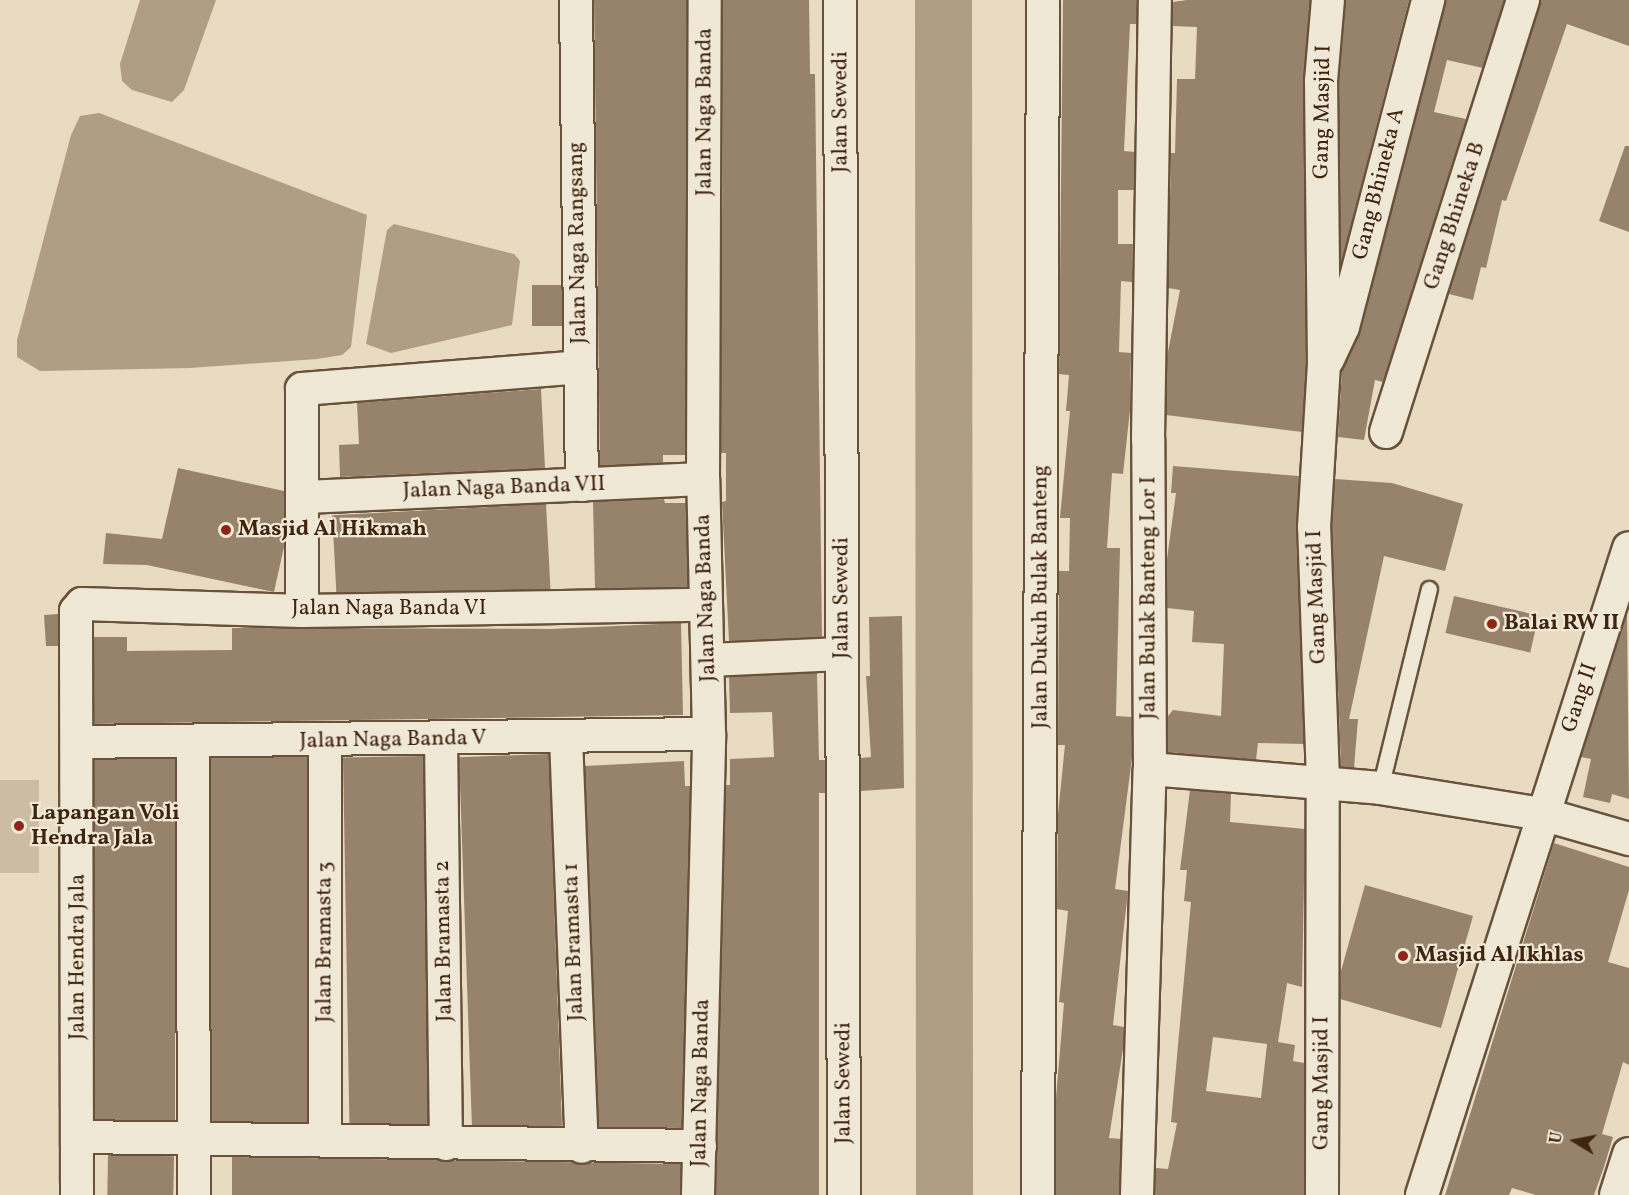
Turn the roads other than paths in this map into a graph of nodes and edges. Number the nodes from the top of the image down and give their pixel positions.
1 (576, 0) edge
2 (705, 0) edge
3 (840, 0) edge
4 (1043, 0) edge
5 (1155, 0) edge
6 (1328, 0) edge
7 (1428, 0) edge
8 (1523, 0) edge
9 (1324, 365) junction
10 (579, 367) junction
11 (1386, 432) dead end
12 (703, 479) junction
13 (582, 485) junction
14 (305, 497) junction
15 (1629, 548) edge
16 (1429, 589) dead end
17 (705, 605) junction
18 (76, 611) joint
19 (302, 611) junction
20 (842, 654) junction
21 (708, 660) junction
22 (709, 734) junction
23 (566, 736) junction
24 (441, 738) junction
25 (194, 741) junction
26 (77, 742) junction
27 (325, 742) junction
28 (1150, 769) junction
29 (1323, 782) junction
30 (1380, 788) junction
31 (1542, 814) junction
32 (1629, 839) edge
33 (78, 1137) junction
34 (195, 1139) junction
35 (325, 1141) junction
36 (446, 1144) junction
37 (700, 1146) junction
38 (582, 1147) junction
39 (1629, 1154) edge
40 (77, 1195) edge
41 (194, 1195) edge
42 (698, 1195) edge
43 (844, 1195) edge
44 (1038, 1195) edge
45 (1137, 1195) edge
46 (1322, 1195) edge
47 (1422, 1195) edge
48 (1616, 1195) edge

1 - 10 street, Jalan Naga Rangsang
2 - 12 street, Jalan Naga Banda
3 - 20 street, Jalan Sewedi
4 - 44 street, Jalan Dukuh Bulak Banteng
5 - 28 street, Jalan Bulak Banteng Lor I
6 - 9 street, Gang Masjid I
7 - 9 street, Gang Bhineka A
8 - 11 street, Gang Bhineka B
9 - 29 street, Gang Masjid I
10 - 13 street, Jalan Naga Rangsang
10 - 14 street
12 - 13 street, Jalan Naga Banda VII
12 - 17 street, Jalan Naga Banda
13 - 14 street, Jalan Naga Banda VII
14 - 19 street
15 - 31 street, Gang II
16 - 30 lane
17 - 19 street, Jalan Naga Banda VI
17 - 21 street, Jalan Naga Banda
18 - 19 street, Jalan Naga Banda VI
18 - 26 street, Jalan Hendra Jala
20 - 21 street
20 - 43 street, Jalan Sewedi
21 - 22 street, Jalan Naga Banda
22 - 23 street, Jalan Naga Banda V
22 - 37 street, Jalan Naga Banda
23 - 24 street, Jalan Naga Banda V
23 - 38 street, Jalan Bramasta 1
24 - 27 street, Jalan Naga Banda V
24 - 36 street, Jalan Bramasta 2
25 - 26 street, Jalan Naga Banda V
25 - 27 street, Jalan Naga Banda V
25 - 34 street
26 - 33 street, Jalan Hendra Jala
27 - 35 street, Jalan Bramasta 3
28 - 29 street
28 - 45 street, Jalan Bulak Banteng Lor I
29 - 30 street
29 - 46 street, Gang Masjid I
30 - 31 street
31 - 32 street
31 - 47 street, Gang II
33 - 34 street
33 - 40 street, Jalan Hendra Jala
34 - 35 street
34 - 41 street
35 - 36 street
36 - 38 street
37 - 38 street
37 - 42 street, Jalan Naga Banda
39 - 48 street

